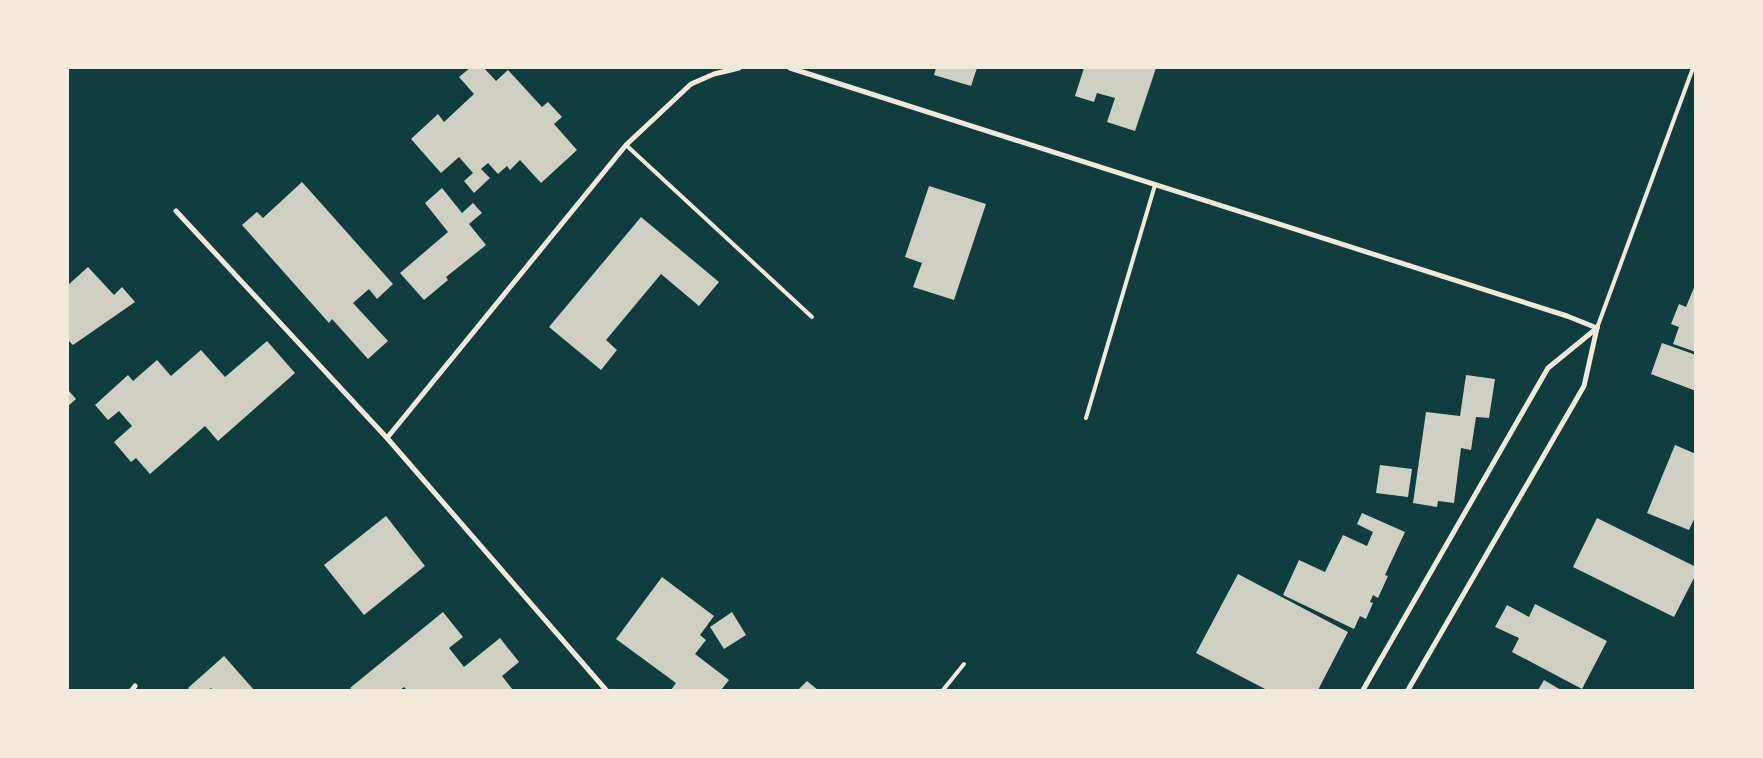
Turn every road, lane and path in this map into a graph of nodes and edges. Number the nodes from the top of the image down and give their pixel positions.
1 (738, 68) edge
2 (790, 68) edge
3 (1693, 68) edge
4 (626, 146) junction
5 (1155, 184) junction
6 (176, 211) dead end
7 (812, 317) dead end
8 (1598, 328) junction
9 (1086, 418) dead end
10 (387, 438) junction
11 (964, 664) dead end
12 (606, 690) edge
13 (943, 690) edge
14 (1363, 690) edge
15 (1408, 690) edge

1 - 4 street
2 - 5 street
3 - 8 lane
4 - 7 lane
4 - 10 street
5 - 8 street
5 - 9 lane
6 - 10 street
8 - 14 street
8 - 15 street
10 - 12 street
11 - 13 lane

